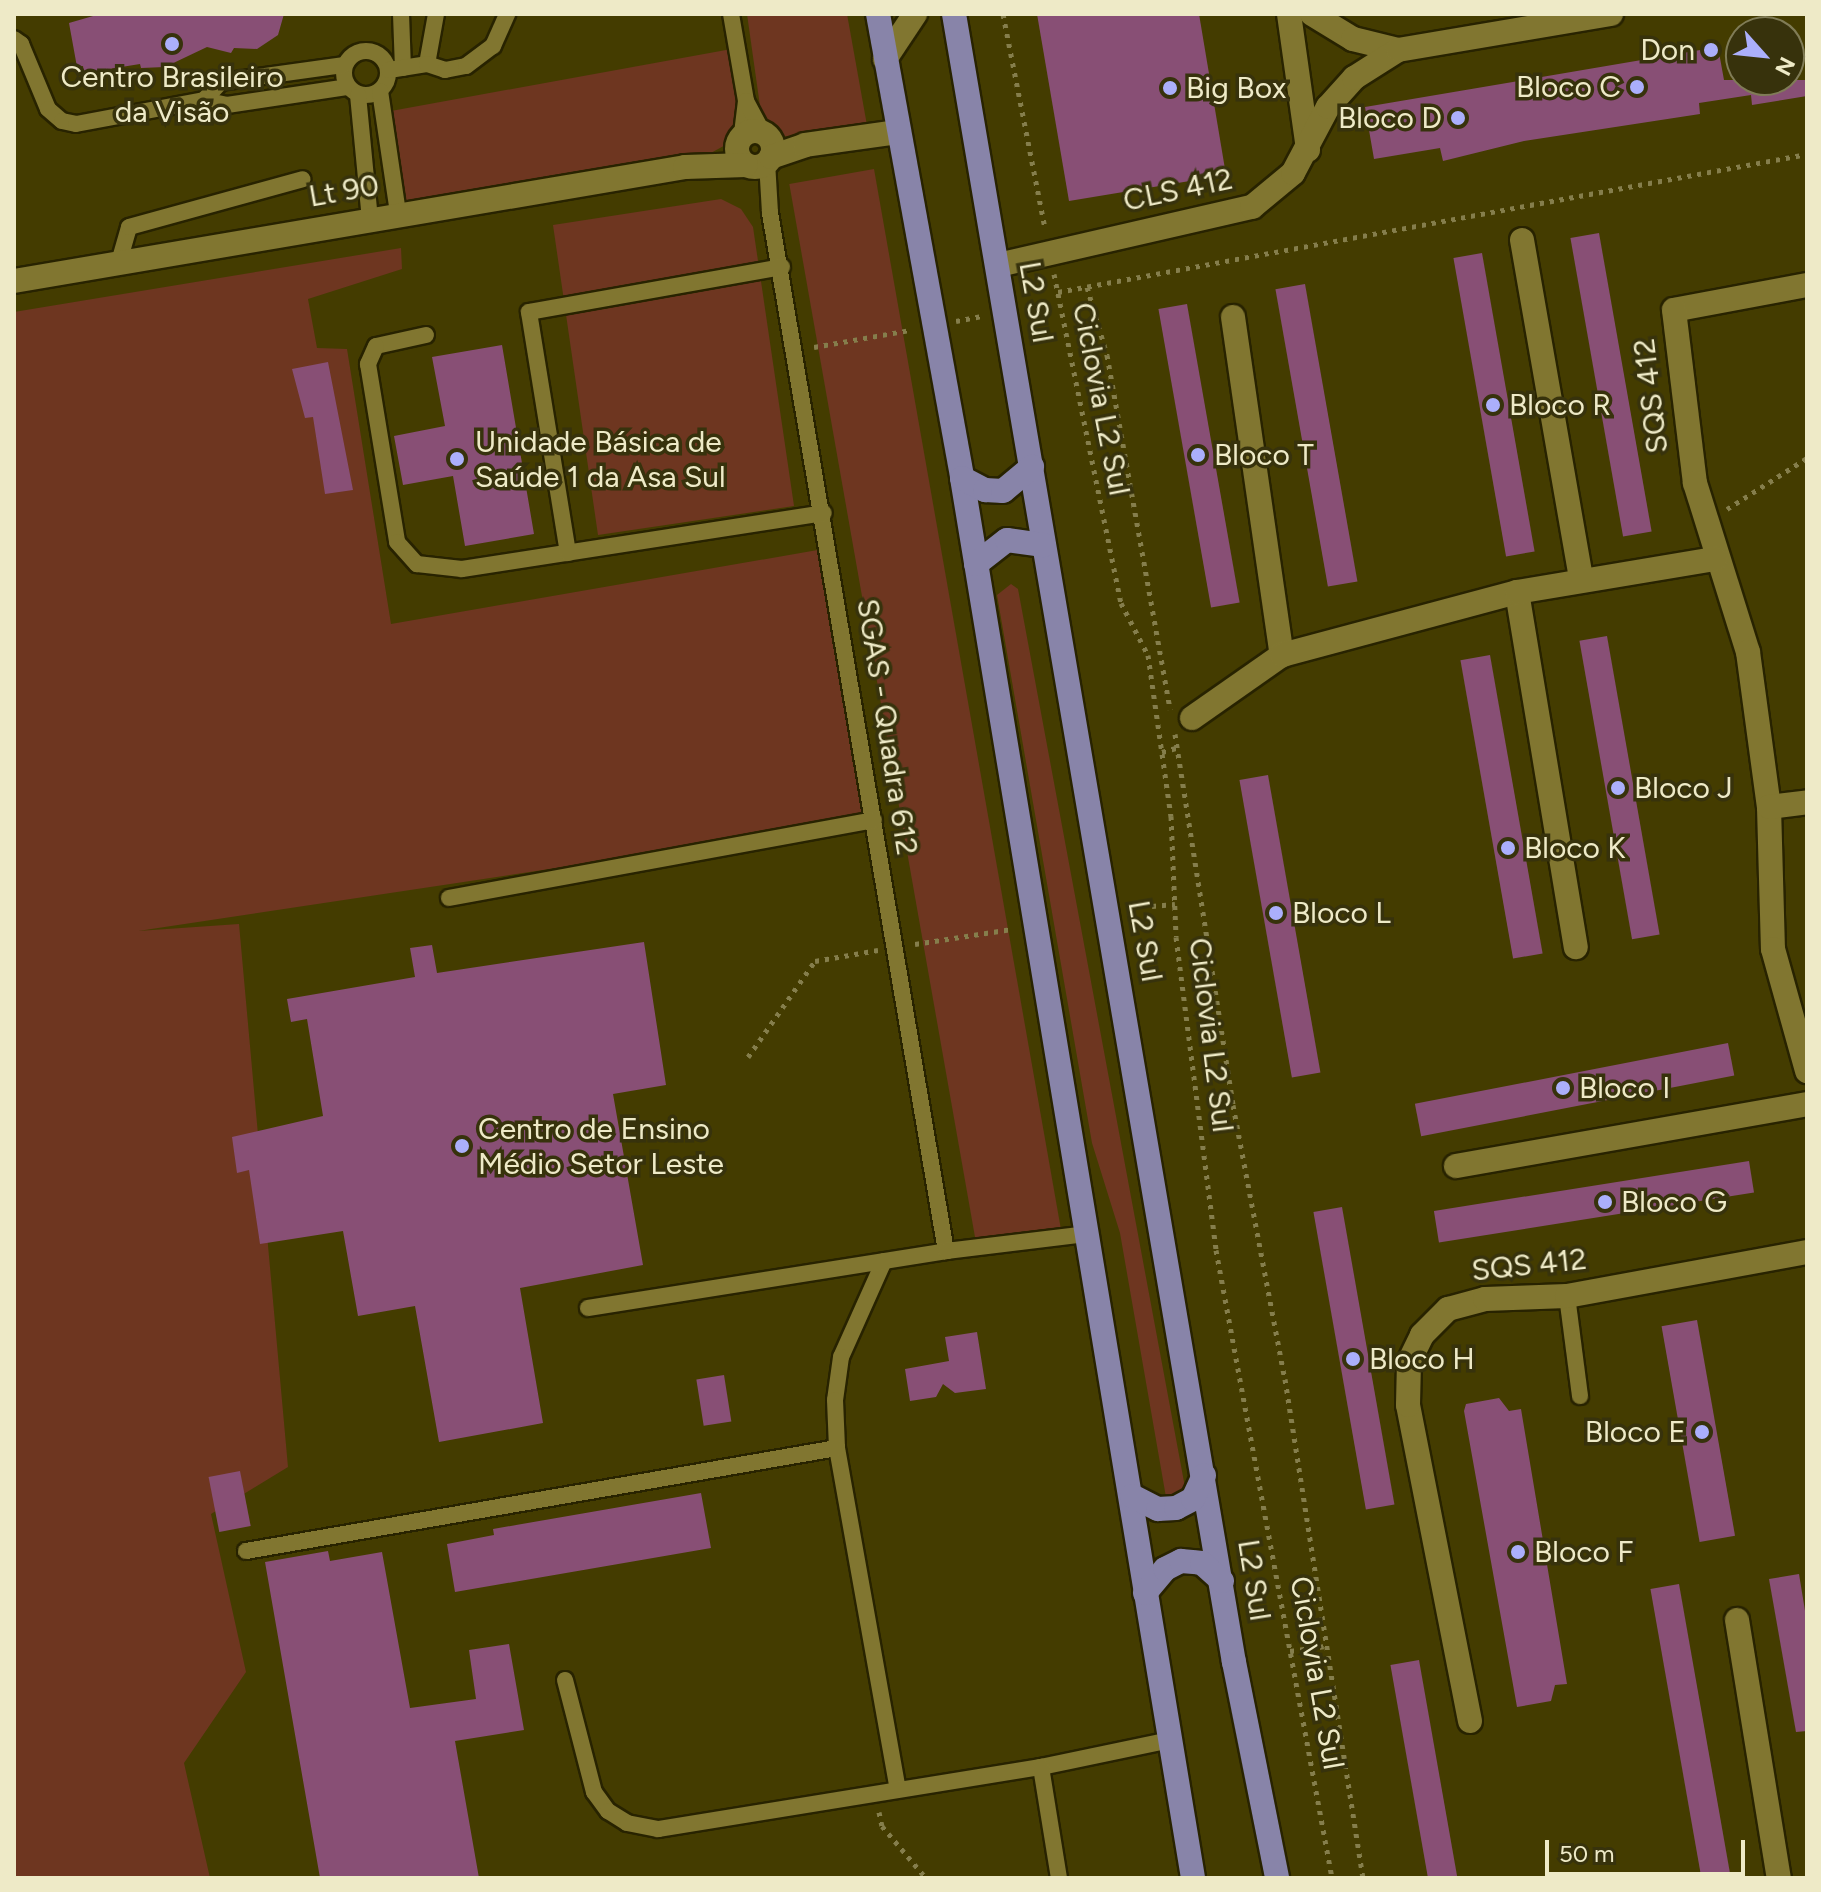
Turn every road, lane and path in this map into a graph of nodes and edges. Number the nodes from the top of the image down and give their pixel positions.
1 (401, 14) edge
2 (436, 14) edge
3 (507, 14) edge
4 (731, 14) edge
5 (878, 14) edge
6 (915, 14) edge
7 (954, 14) edge
8 (1003, 14) edge
9 (1289, 14) edge
10 (1312, 14) edge
11 (1611, 14) edge
12 (14, 39) edge
13 (1398, 50) junction
14 (885, 59) junction
15 (427, 64) junction
16 (344, 65) junction
17 (396, 69) junction
18 (352, 91) junction
19 (380, 91) junction
20 (204, 100) junction
21 (898, 132) junction
22 (1308, 150) junction
23 (756, 151) junction
24 (1807, 154) edge
25 (303, 179) dead end
26 (398, 213) junction
27 (370, 219) junction
28 (1522, 240) dead end
29 (1049, 251) junction
30 (119, 262) junction
31 (998, 265) junction
32 (782, 267) junction
33 (14, 281) edge
34 (1807, 285) edge
35 (1087, 287) junction
36 (1058, 292) junction
37 (1006, 311) junction
38 (1233, 317) dead end
39 (936, 325) junction
40 (426, 335) dead end
41 (796, 350) junction
42 (1807, 458) edge
43 (1032, 467) junction
44 (962, 478) junction
45 (824, 513) junction
46 (1706, 522) junction
47 (1044, 545) junction
48 (568, 553) junction
49 (1715, 559) junction
50 (976, 564) junction
51 (1581, 579) junction
52 (1517, 592) junction
53 (1282, 655) junction
54 (1192, 718) dead end
55 (1807, 802) edge
56 (1769, 807) junction
57 (874, 820) junction
58 (1186, 821) junction
59 (1172, 823) junction
60 (449, 898) dead end
61 (1175, 904) junction
62 (1152, 906) dead end
63 (1025, 926) dead end
64 (896, 947) junction
65 (1576, 947) dead end
66 (748, 1057) dead end
67 (1807, 1071) edge
68 (1807, 1104) edge
69 (1456, 1166) dead end
70 (1086, 1234) junction
71 (946, 1251) junction
72 (1807, 1252) edge
73 (884, 1261) junction
74 (1567, 1296) junction
75 (588, 1308) dead end
76 (1580, 1396) dead end
77 (837, 1448) junction
78 (1204, 1475) junction
79 (1132, 1496) junction
80 (246, 1551) dead end
81 (1222, 1581) junction
82 (1145, 1593) junction
83 (1737, 1620) dead end
84 (1324, 1646) junction
85 (1290, 1651) junction
86 (565, 1680) dead end
87 (1470, 1721) dead end
88 (1170, 1740) junction
89 (1041, 1767) junction
90 (898, 1790) junction
91 (875, 1794) junction
92 (926, 1878) edge
93 (1059, 1878) edge
94 (1193, 1878) edge
95 (1277, 1878) edge
96 (1332, 1878) edge
97 (1363, 1878) edge
98 (1779, 1878) edge

1 - 17 lane
2 - 15 lane
3 - 15 lane
4 - 23 lane
5 - 14 main road
6 - 14 street
7 - 31 main road, L2 Sul
8 - 29 path, Ciclovia L2 Sul
9 - 22 street
10 - 13 street
11 - 13 street
12 - 20 lane
13 - 22 street, CLS 412
14 - 21 main road
15 - 17 lane
16 - 17 lane
16 - 18 lane
16 - 20 lane
17 - 19 lane
18 - 19 lane
18 - 20 lane
18 - 27 lane
19 - 26 lane
21 - 23 street, Lt 90
21 - 39 main road
22 - 29 street, CLS 412
23 - 26 street, Lt 90
23 - 32 lane, SGAS - Quadra 612
24 - 35 path
25 - 30 lane
26 - 27 street, Lt 90
27 - 30 street, Lt 90
28 - 51 street
29 - 31 street, CLS 412
29 - 36 path, Ciclovia L2 Sul
30 - 33 street, Lt 90
31 - 37 main road, L2 Sul
32 - 41 lane, SGAS - Quadra 612
32 - 48 lane
34 - 46 street, SQS 412
35 - 36 path
35 - 58 path
36 - 59 path, Ciclovia L2 Sul
37 - 39 path
37 - 43 main road, L2 Sul
38 - 53 street
39 - 41 path
39 - 44 main road
40 - 48 lane
41 - 45 lane, SGAS - Quadra 612
42 - 46 path
43 - 44 main road
43 - 47 main road, L2 Sul
44 - 50 main road
45 - 48 lane
45 - 57 lane, SGAS - Quadra 612
46 - 49 street, SQS 412
47 - 50 main road
47 - 78 main road, L2 Sul
49 - 51 street
49 - 56 street, SQS 412
50 - 70 main road
51 - 52 street
52 - 53 street
52 - 65 street
53 - 54 street
55 - 56 street
56 - 67 street, SQS 412
57 - 60 lane
57 - 64 lane, SGAS - Quadra 612
58 - 59 path
58 - 84 path
59 - 61 path, Ciclovia L2 Sul
61 - 62 path
61 - 85 path, Ciclovia L2 Sul
63 - 64 path
64 - 66 path
64 - 71 lane, SGAS - Quadra 612
68 - 69 street
70 - 71 lane
70 - 79 main road
71 - 73 lane
72 - 74 street, SQS 412
73 - 75 lane
73 - 77 lane
74 - 76 lane
74 - 87 street, SQS 412
77 - 80 lane
77 - 90 lane
78 - 79 main road
78 - 81 main road, L2 Sul
79 - 82 main road
81 - 82 main road
81 - 95 main road, L2 Sul
82 - 88 main road
83 - 98 street
84 - 85 path
84 - 97 path
85 - 96 path, Ciclovia L2 Sul
86 - 91 lane
88 - 89 lane
88 - 94 main road
89 - 90 lane
89 - 93 lane
90 - 91 lane
91 - 92 path

